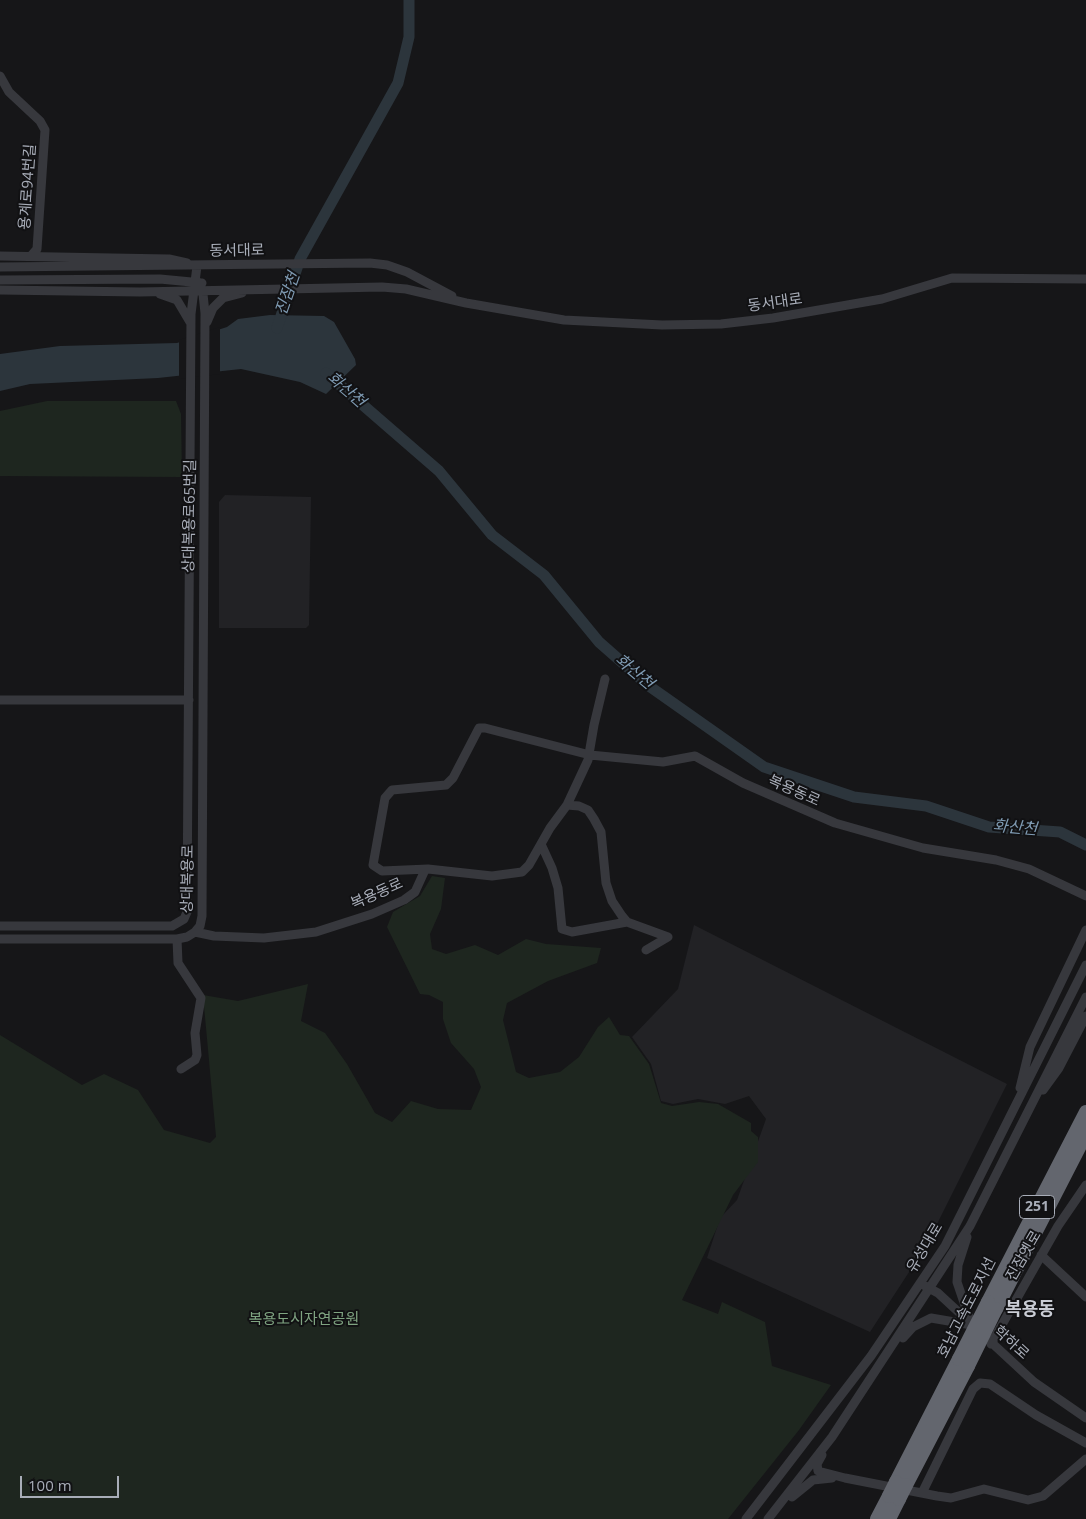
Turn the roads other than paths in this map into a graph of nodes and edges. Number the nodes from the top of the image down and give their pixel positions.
1 (0, 76) edge
2 (0, 256) edge
3 (31, 256) junction
4 (197, 266) junction
5 (0, 267) edge
6 (1086, 279) edge
7 (0, 280) edge
8 (198, 287) junction
9 (256, 289) junction
10 (0, 290) edge
11 (140, 292) junction
12 (466, 303) junction
13 (190, 318) junction
14 (205, 324) junction
15 (605, 679) dead end
16 (0, 700) edge
17 (189, 700) junction
18 (189, 718) joint
19 (202, 719) joint
20 (590, 755) junction
21 (567, 805) junction
22 (541, 844) junction
23 (428, 869) junction
24 (1086, 896) edge
25 (627, 922) junction
26 (0, 926) edge
27 (1086, 930) edge
28 (196, 932) junction
29 (0, 939) edge
30 (177, 939) junction
31 (646, 950) dead end
32 (1086, 965) edge
33 (1086, 997) edge
34 (1086, 1016) edge
35 (181, 1069) dead end
36 (1018, 1098) junction
37 (1086, 1112) edge
38 (1024, 1117) junction
39 (1086, 1134) edge
40 (1086, 1185) edge
41 (970, 1226) junction
42 (1041, 1255) junction
43 (921, 1283) junction
44 (930, 1289) junction
45 (1086, 1297) edge
46 (992, 1306) junction
47 (972, 1325) junction
48 (991, 1344) junction
49 (885, 1357) junction
50 (1086, 1418) edge
51 (832, 1437) junction
52 (1086, 1444) edge
53 (1086, 1459) edge
54 (845, 1478) junction
55 (922, 1493) junction
56 (894, 1498) junction
57 (776, 1510) junction
58 (746, 1519) edge
59 (768, 1519) edge
60 (877, 1519) edge
61 (889, 1519) edge

1 - 3 street, 용계로94번길
2 - 3 street
3 - 4 street
4 - 5 street, 동서대로
4 - 8 street
4 - 12 street, 동서대로
6 - 12 street, 동서대로
7 - 8 street
8 - 9 street, 동서대로
8 - 11 street
8 - 13 street, 상대복용로65번길
8 - 14 street, 상대복용로65번길
9 - 12 street, 동서대로
9 - 14 street
10 - 11 street
11 - 13 street
13 - 17 street, 상대복용로65번길
14 - 19 street, 상대복용로65번길
15 - 20 street
16 - 17 street
17 - 18 street, 상대복용로65번길
18 - 26 street, 상대복용로
19 - 28 street, 상대복용로
20 - 21 street
20 - 23 street, 복용동로
20 - 24 street, 복용동로
21 - 22 street
21 - 25 street
22 - 23 street
22 - 25 street
23 - 28 street, 복용동로
25 - 31 street
27 - 36 street
28 - 30 street, 상대복용로
29 - 30 street, 상대복용로
30 - 35 street
32 - 36 street, 유성대로
33 - 38 street, 유성대로
34 - 38 street
36 - 43 street, 유성대로
37 - 46 highway, 호남고속도로지선 / 251
38 - 41 street, 유성대로
39 - 46 highway, 호남고속도로지선 / 251
40 - 42 street, 진잠옛로
41 - 44 street, 유성대로
41 - 47 street
42 - 45 street
42 - 48 street, 진잠옛로
43 - 44 street, 학하로
43 - 58 street, 유성대로
44 - 47 street, 학하로
44 - 49 street, 유성대로
46 - 56 highway, 호남고속도로지선 / 251, bridge
47 - 48 street, 학하로
47 - 49 street
48 - 50 street, 학하로
49 - 51 street, 유성대로
51 - 54 street
51 - 57 street, 유성대로
52 - 55 street
53 - 55 street
54 - 55 street
54 - 57 street
56 - 60 highway, 호남고속도로지선 / 251
56 - 61 highway, 호남고속도로지선 / 251
57 - 59 street, 유성대로

